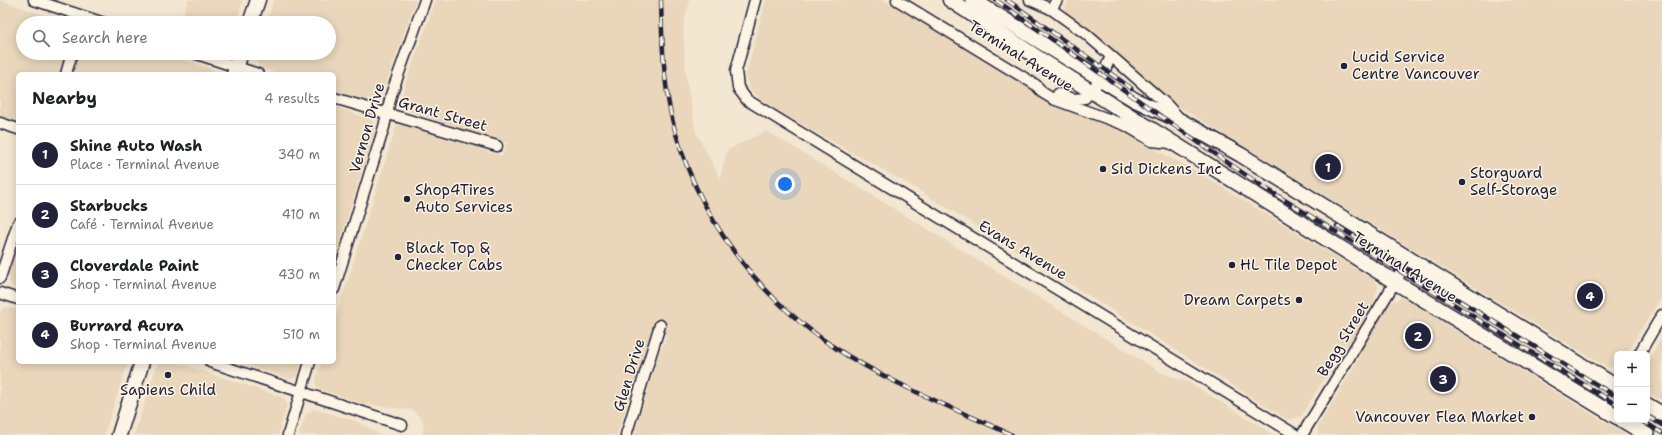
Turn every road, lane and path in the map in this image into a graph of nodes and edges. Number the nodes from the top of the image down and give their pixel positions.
1 (34, 0) edge
2 (258, 0) edge
3 (425, 0) edge
4 (755, 0) edge
5 (897, 0) edge
6 (950, 0) edge
7 (972, 0) edge
8 (1030, 0) edge
9 (1057, 0) edge
10 (1051, 9) junction
11 (73, 16) edge
12 (252, 16) edge
13 (1111, 56) junction
14 (70, 60) edge
15 (211, 60) edge
16 (239, 60) edge
17 (235, 70) edge
18 (67, 72) edge
19 (246, 72) edge
20 (1101, 79) junction
21 (1036, 85) junction
22 (1092, 91) junction
23 (336, 99) edge
24 (387, 114) junction
25 (1181, 120) junction
26 (0, 123) edge
27 (16, 128) edge
28 (1176, 144) junction
29 (497, 146) dead end
30 (16, 229) edge
31 (1409, 259) junction
32 (0, 278) edge
33 (336, 281) edge
34 (1395, 282) junction
35 (0, 293) edge
36 (16, 298) edge
37 (1662, 315) edge
38 (660, 325) dead end
39 (1641, 351) edge
40 (141, 364) edge
41 (216, 364) edge
42 (309, 364) edge
43 (1614, 385) edge
44 (301, 393) junction
45 (1614, 402) edge
46 (1650, 407) edge
47 (1611, 413) edge
48 (1662, 414) edge
49 (1627, 423) edge
50 (402, 425) dead end
51 (119, 435) edge
52 (288, 435) edge
53 (626, 435) edge
54 (1296, 435) edge
55 (1302, 435) edge
56 (1646, 435) edge

1 - 11 street
2 - 12 main road
3 - 24 street, Vernon Drive
4 - 54 street, Evans Avenue
5 - 21 street, Terminal Avenue
6 - 22 main road, Terminal Avenue
7 - 20 main road, Terminal Avenue
8 - 10 street, Terminal Avenue
9 - 10 street
10 - 13 street, Terminal Avenue
13 - 20 street
13 - 25 street, Terminal Avenue
14 - 18 street
15 - 17 street
16 - 17 main road
17 - 19 street
20 - 22 street
20 - 25 main road, Terminal Avenue
21 - 22 street
21 - 28 street, Terminal Avenue
22 - 28 main road, Terminal Avenue
23 - 24 street, Grant Street
24 - 29 street, Grant Street
24 - 33 street, Vernon Drive
25 - 31 main road, Terminal Avenue
26 - 27 street
28 - 34 main road, Terminal Avenue
30 - 32 street
31 - 34 street, Begg Street
31 - 43 main road, Terminal Avenue
34 - 47 main road, Terminal Avenue
34 - 55 street, Begg Street
35 - 36 street
37 - 39 street
38 - 53 street, Glen Drive
40 - 51 main road
41 - 44 street
42 - 44 street
44 - 50 street
44 - 52 street
45 - 47 street
46 - 48 main road
49 - 56 main road

